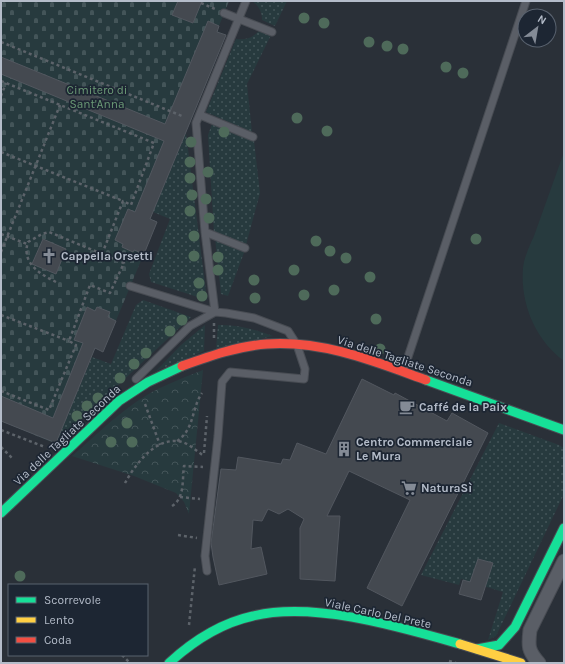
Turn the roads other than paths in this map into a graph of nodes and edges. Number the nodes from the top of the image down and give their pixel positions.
1 (246, 1) edge
2 (526, 1) edge
3 (224, 13) road end
4 (239, 19) junction
5 (272, 32) dead end
6 (200, 115) junction
7 (253, 137) dead end
8 (205, 232) junction
9 (245, 248) dead end
10 (130, 286) road end
11 (215, 312) junction
12 (298, 345) junction
13 (403, 371) junction
14 (127, 395) junction
15 (562, 430) edge
16 (1, 513) edge
17 (564, 528) edge
18 (564, 561) edge
19 (208, 571) dead end
20 (477, 649) junction
21 (169, 663) edge
22 (521, 663) edge
23 (539, 663) edge

1 - 4 lane
2 - 13 lane
3 - 4 lane
4 - 5 lane
4 - 6 lane
6 - 7 lane
6 - 8 lane
8 - 9 lane
8 - 11 lane
10 - 11 lane
11 - 12 lane
11 - 14 lane
12 - 13 main road, Via delle Tagliate Seconda
12 - 14 main road, Via delle Tagliate Seconda
12 - 19 lane
13 - 15 main road, Via delle Tagliate Seconda
14 - 16 main road, Via delle Tagliate Seconda
17 - 20 main road
18 - 23 street
20 - 21 main road, Viale Carlo Del Prete
20 - 22 main road, Viale Carlo Del Prete

